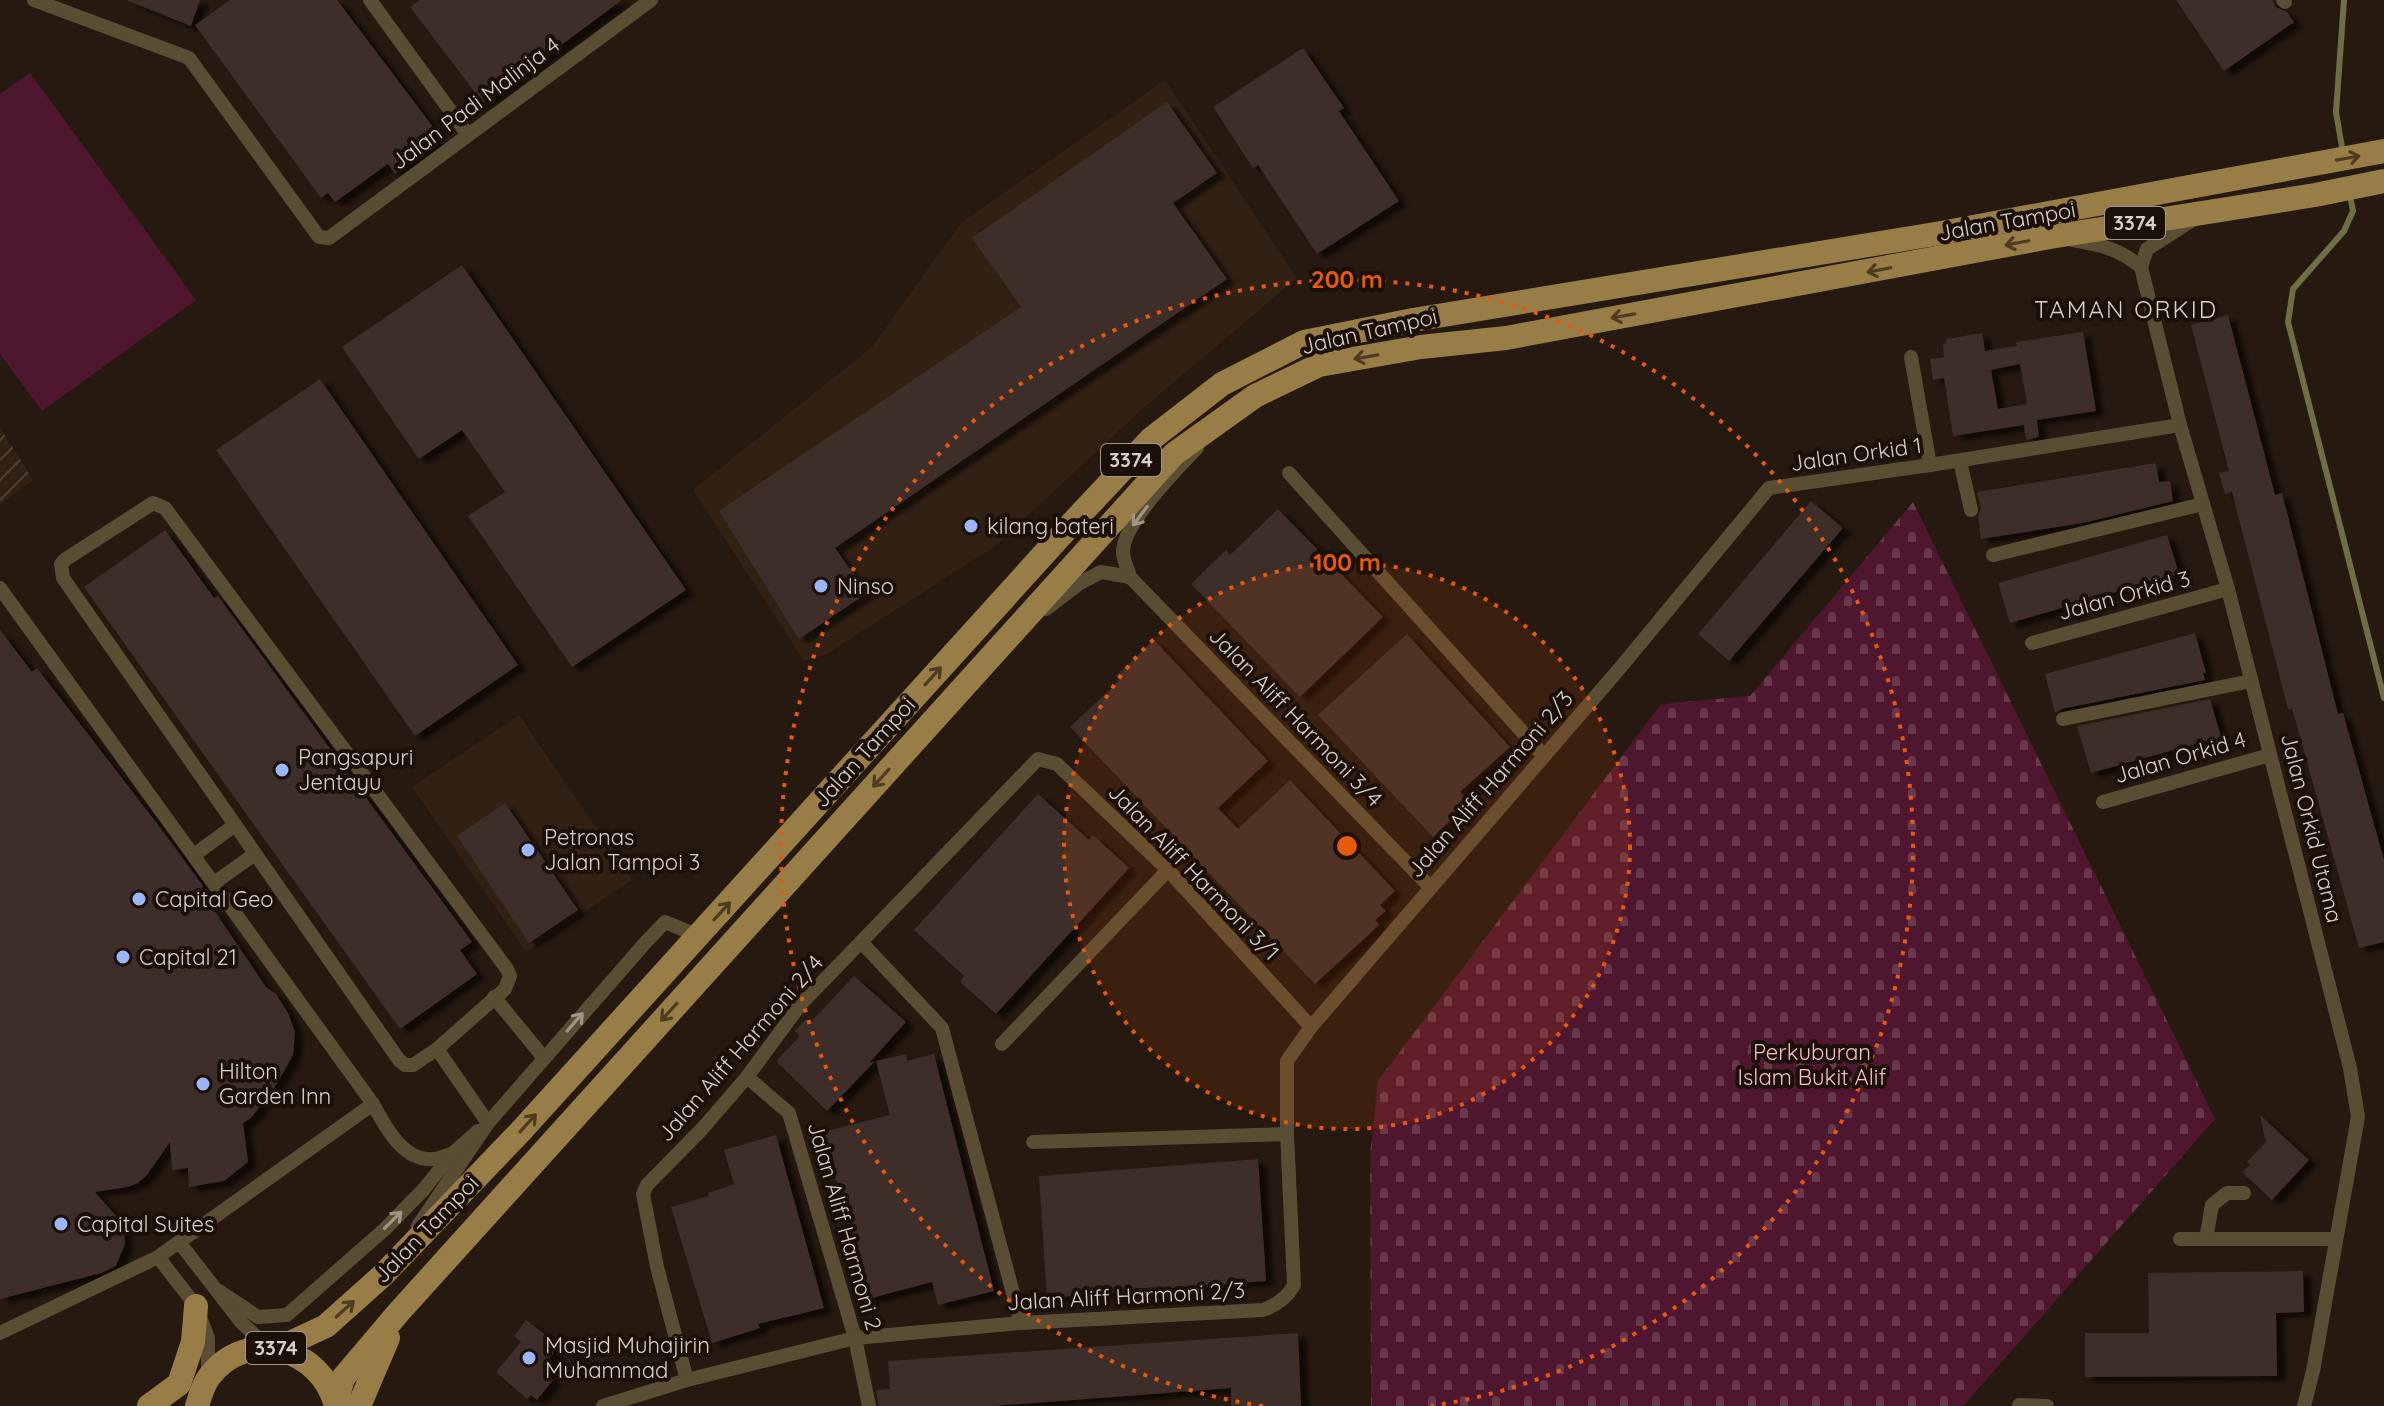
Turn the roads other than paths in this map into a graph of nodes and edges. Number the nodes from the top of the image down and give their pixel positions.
1 (34, 0) edge
2 (370, 0) edge
3 (651, 0) edge
4 (468, 135) junction
5 (2384, 151) edge
6 (2384, 181) edge
7 (2208, 210) junction
8 (2050, 237) junction
9 (2141, 267) junction
10 (1911, 357) dead end
11 (1228, 415) junction
12 (2180, 425) junction
13 (1960, 461) junction
14 (1930, 465) junction
15 (1289, 473) dead end
16 (2203, 504) junction
17 (1971, 510) dead end
18 (1993, 555) dead end
19 (1131, 578) junction
20 (0, 588) edge
21 (2228, 589) junction
22 (1009, 637) junction
23 (2032, 643) dead end
24 (1620, 668) joint
25 (2251, 681) junction
26 (2063, 719) dead end
27 (2270, 755) junction
28 (1544, 756) junction
29 (1038, 759) joint
30 (2103, 802) dead end
31 (235, 825) junction
32 (255, 854) junction
33 (194, 855) junction
34 (1168, 870) junction
35 (214, 883) junction
36 (1430, 887) junction
37 (699, 936) junction
38 (862, 943) junction
39 (494, 997) junction
40 (1311, 1027) junction
41 (1002, 1044) dead end
42 (437, 1049) junction
43 (544, 1058) junction
44 (747, 1077) junction
45 (373, 1104) junction
46 (488, 1123) junction
47 (1287, 1134) junction
48 (1033, 1142) dead end
49 (452, 1154) junction
50 (2244, 1193) dead end
51 (2180, 1239) dead end
52 (2206, 1239) junction
53 (2336, 1239) junction
54 (179, 1242) junction
55 (158, 1257) junction
56 (383, 1275) junction
57 (219, 1291) junction
58 (196, 1306) junction
59 (1021, 1323) junction
60 (0, 1333) edge
61 (855, 1338) junction
62 (273, 1348) junction
63 (687, 1380) junction
64 (199, 1394) edge
65 (344, 1405) edge
66 (2019, 1405) edge
67 (149, 1406) edge
68 (603, 1406) edge
69 (869, 1406) edge
70 (2047, 1406) edge
71 (2304, 1406) edge

1 - 4 street, Jalan Padi Malinja 4
2 - 4 street
3 - 4 street, Jalan Padi Malinja 4
37 -> 5 main road, Jalan Tampoi / 3374
6 - 7 main road, Jalan Tampoi / 3374
7 - 8 main road, Jalan Tampoi / 3374
7 - 9 street
8 - 9 street
8 -> 11 main road, Jalan Tampoi / 3374
9 - 12 street, Jalan Orkid Utama
10 - 14 street
11 -> 19 street
11 - 22 main road, Jalan Tampoi / 3374
12 - 13 street, Jalan Orkid 1
12 - 16 street, Jalan Orkid Utama
13 - 14 street, Jalan Orkid 1
13 - 17 street
14 - 24 street, Jalan Orkid 1
15 - 28 street
16 - 18 street
16 - 21 street, Jalan Orkid Utama
19 - 22 street
19 - 36 street, Jalan Aliff Harmoni 3/4
20 - 33 street
21 - 23 street, Jalan Orkid 3
21 - 25 street, Jalan Orkid Utama
22 -> 65 main road, Jalan Tampoi / 3374
24 - 28 street, Jalan Aliff Harmoni 2/3
25 - 26 street
25 - 27 street, Jalan Orkid Utama
27 - 30 street, Jalan Orkid 4
27 - 53 street, Jalan Orkid Utama
28 - 36 street, Jalan Aliff Harmoni 2/3
29 - 34 street, Jalan Aliff Harmoni 3/1
29 - 38 street, Jalan Aliff Harmoni 2/4
31 - 32 street
31 - 33 street
31 - 39 street
32 - 35 street
32 - 42 street
33 - 35 street
34 - 40 street, Jalan Aliff Harmoni 3/1
34 - 41 street
35 - 45 street
36 - 40 street, Jalan Aliff Harmoni 2/3
43 -> 37 street
56 -> 37 main road, Jalan Tampoi / 3374
38 - 44 street, Jalan Aliff Harmoni 2/4
38 - 59 street
39 - 42 street
39 - 43 street
40 - 47 street, Jalan Aliff Harmoni 2/3
42 - 46 street
43 - 46 street
44 - 61 street, Jalan Aliff Harmoni 2
44 - 63 street, Jalan Aliff Harmoni 2/4
45 - 49 street
45 - 54 street
46 - 49 street
46 - 56 street
47 - 48 street
47 - 59 street, Jalan Aliff Harmoni 2/3
57 -> 49 street
50 - 52 street
51 - 52 street
52 - 53 street
53 - 71 street, Jalan Orkid Utama
54 - 55 street
54 - 57 street
55 - 58 street
55 - 60 street
62 -> 56 main road, Jalan Tampoi / 3374
57 - 62 street
58 - 64 street
58 - 67 main road
59 - 61 street, Jalan Aliff Harmoni 2/3
61 - 63 street, Jalan Aliff Harmoni 2/3
61 - 69 street, Jalan Aliff Harmoni 2
62 - 64 main road, 3374
62 - 65 main road, 3374
63 - 68 street, Jalan Aliff Harmoni 2/3
66 - 70 street

